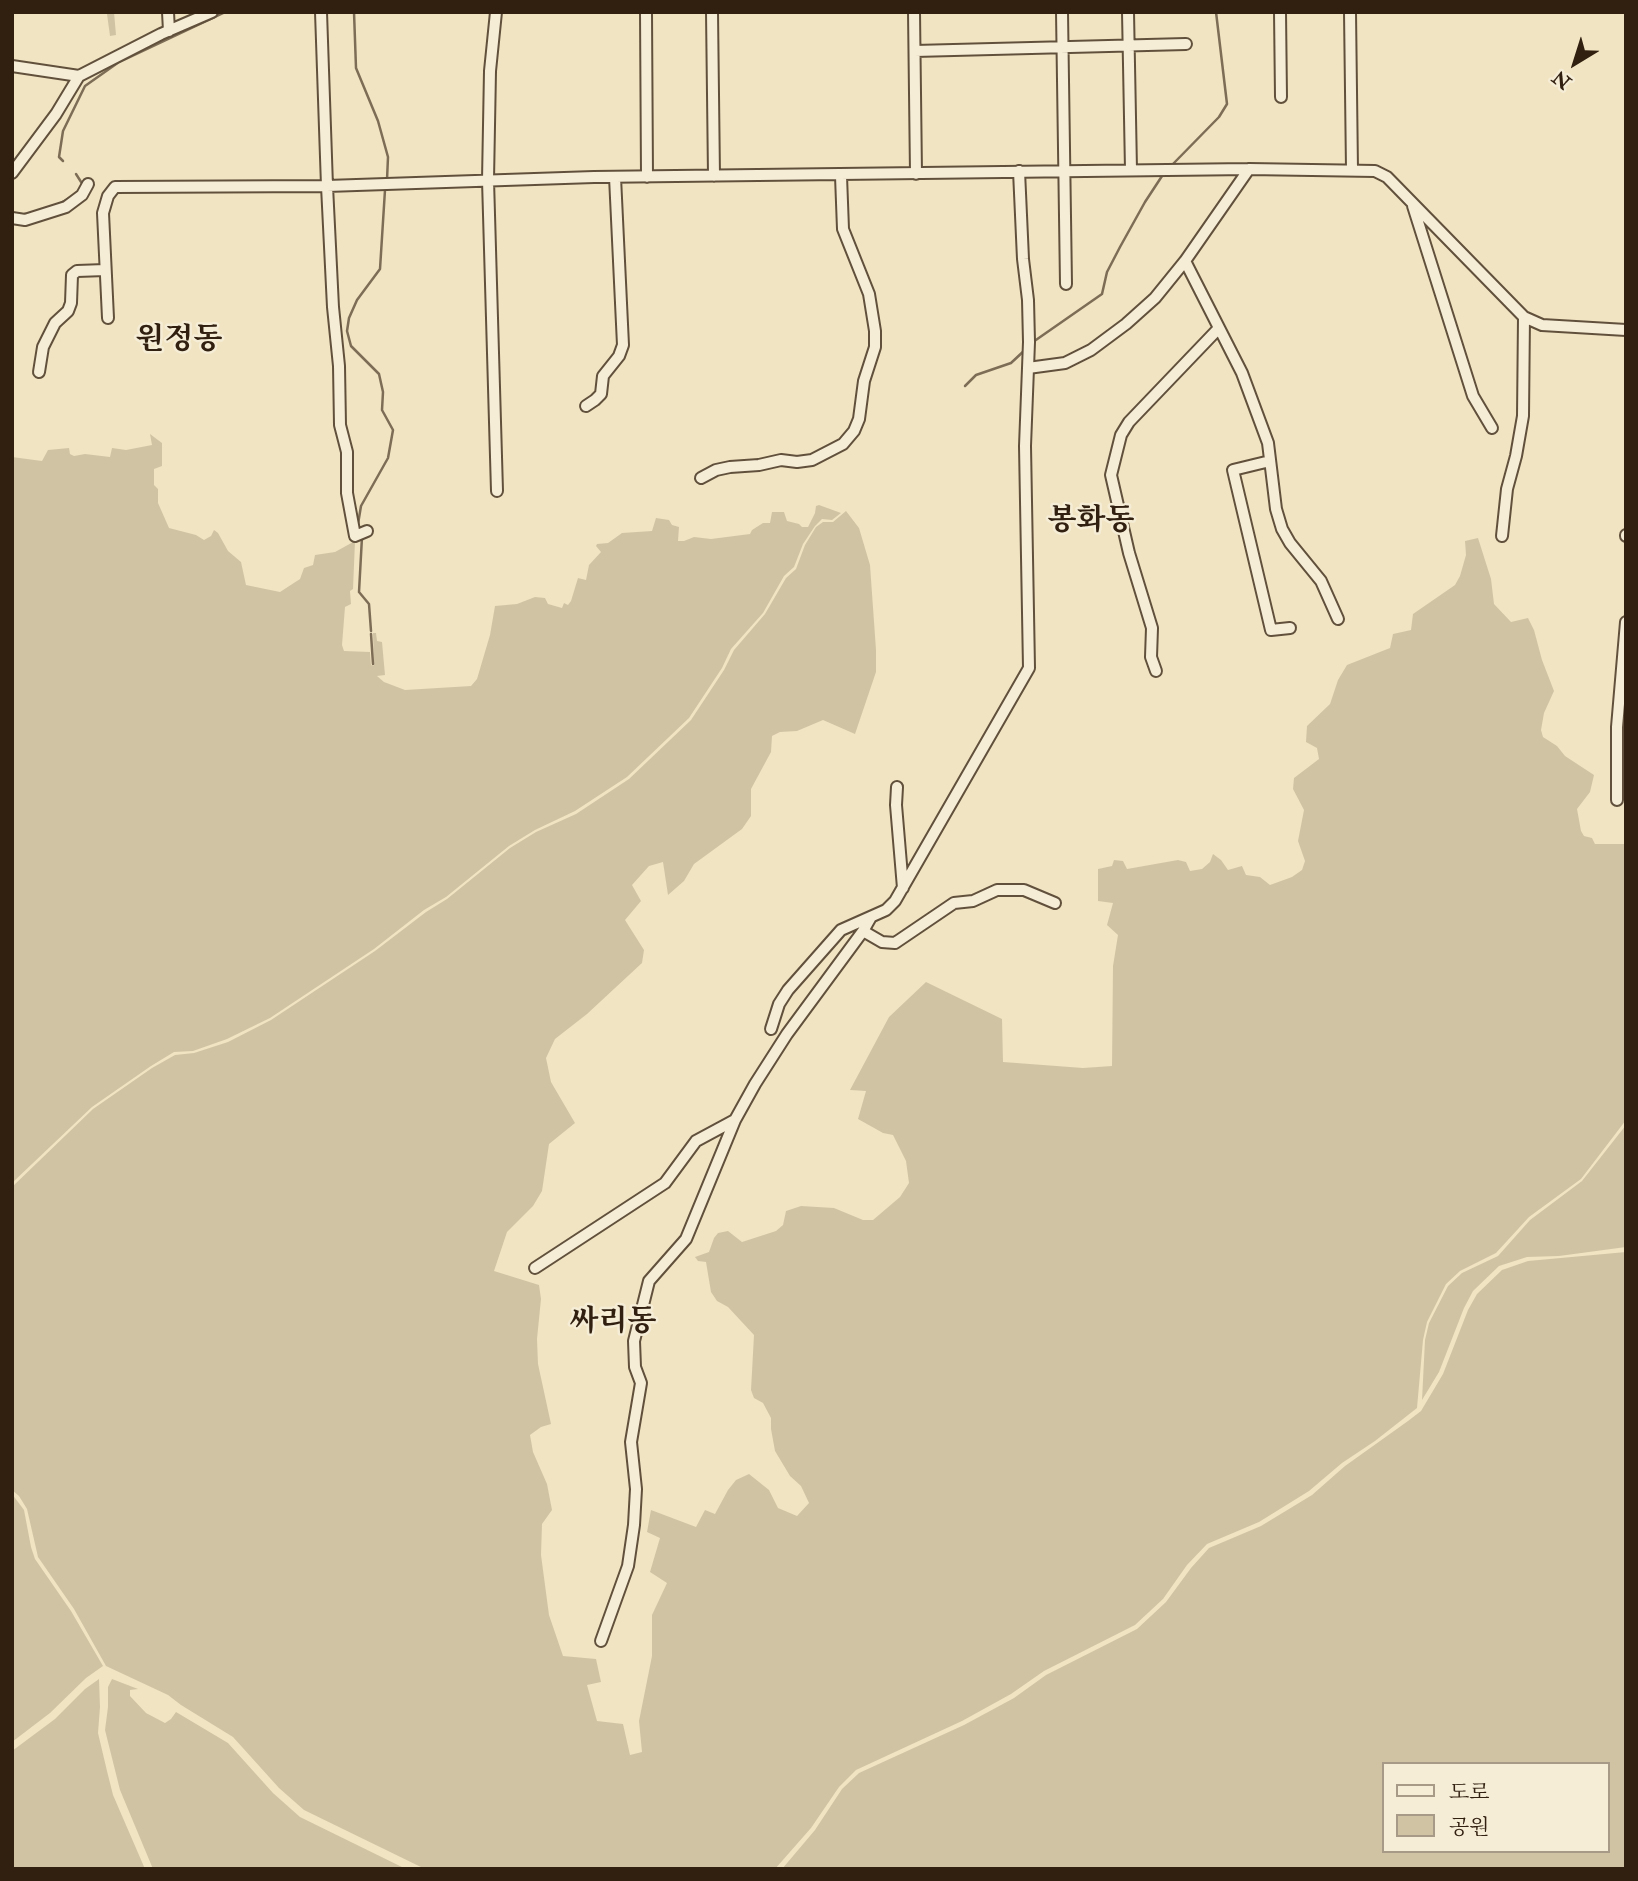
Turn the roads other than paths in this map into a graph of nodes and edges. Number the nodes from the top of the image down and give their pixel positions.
1 (167, 12) edge
2 (212, 12) edge
3 (321, 12) edge
4 (496, 12) edge
5 (646, 12) edge
6 (712, 12) edge
7 (914, 12) edge
8 (1062, 12) edge
9 (1128, 12) edge
10 (1280, 12) edge
11 (1350, 12) edge
12 (169, 31) junction
13 (1186, 44) dead end
14 (1129, 45) junction
15 (1063, 48) junction
16 (915, 51) junction
17 (12, 66) edge
18 (79, 76) junction
19 (1281, 97) dead end
20 (1250, 169) junction
21 (1131, 170) junction
22 (1352, 170) junction
23 (1019, 172) junction
24 (1065, 172) junction
25 (12, 173) edge
26 (916, 174) junction
27 (715, 176) junction
28 (841, 176) junction
29 (615, 177) junction
30 (647, 177) junction
31 (488, 180) junction
32 (88, 184) dead end
33 (327, 186) junction
34 (1413, 204) junction
35 (13, 219) edge
36 (1185, 261) junction
37 (105, 270) junction
38 (1066, 284) dead end
39 (1524, 317) junction
40 (108, 318) dead end
41 (1219, 328) junction
42 (1626, 330) edge
43 (1028, 368) junction
44 (39, 372) dead end
45 (586, 406) dead end
46 (1492, 428) dead end
47 (1270, 461) junction
48 (701, 478) dead end
49 (497, 491) dead end
50 (367, 531) dead end
51 (1502, 536) dead end
52 (1338, 619) dead end
53 (1626, 622) edge
54 (1290, 628) dead end
55 (1156, 671) dead end
56 (897, 787) dead end
57 (1617, 800) dead end
58 (903, 888) junction
59 (1055, 903) dead end
60 (871, 917) junction
61 (863, 931) junction
62 (771, 1029) dead end
63 (735, 1120) junction
64 (535, 1268) dead end
65 (601, 1641) dead end

1 - 12 street
2 - 12 street
3 - 33 street
4 - 31 street
5 - 30 street
6 - 27 street
7 - 16 street
8 - 15 street
9 - 14 street
10 - 19 street
11 - 22 street
12 - 18 street
13 - 14 street
14 - 15 street
14 - 21 street
15 - 16 street
15 - 24 street
16 - 26 street
17 - 18 street
18 - 25 street
20 - 21 street
20 - 22 street
20 - 36 street
21 - 24 street
22 - 34 street
23 - 24 street
23 - 26 street
23 - 43 street
24 - 38 street
26 - 28 street
27 - 28 street
27 - 30 street
28 - 48 street
29 - 30 street
29 - 31 street
29 - 45 street
31 - 33 street
31 - 49 street
32 - 35 street
33 - 37 street
33 - 50 street
34 - 39 street
34 - 46 street
36 - 41 street
36 - 43 street
37 - 40 street
37 - 44 street
39 - 42 street
39 - 51 street
41 - 47 street
41 - 55 street
43 - 58 street
47 - 52 street
47 - 54 street
53 - 57 street
56 - 58 street
58 - 60 street
59 - 61 street
60 - 61 street
60 - 62 street
61 - 63 street
63 - 64 street
63 - 65 street

